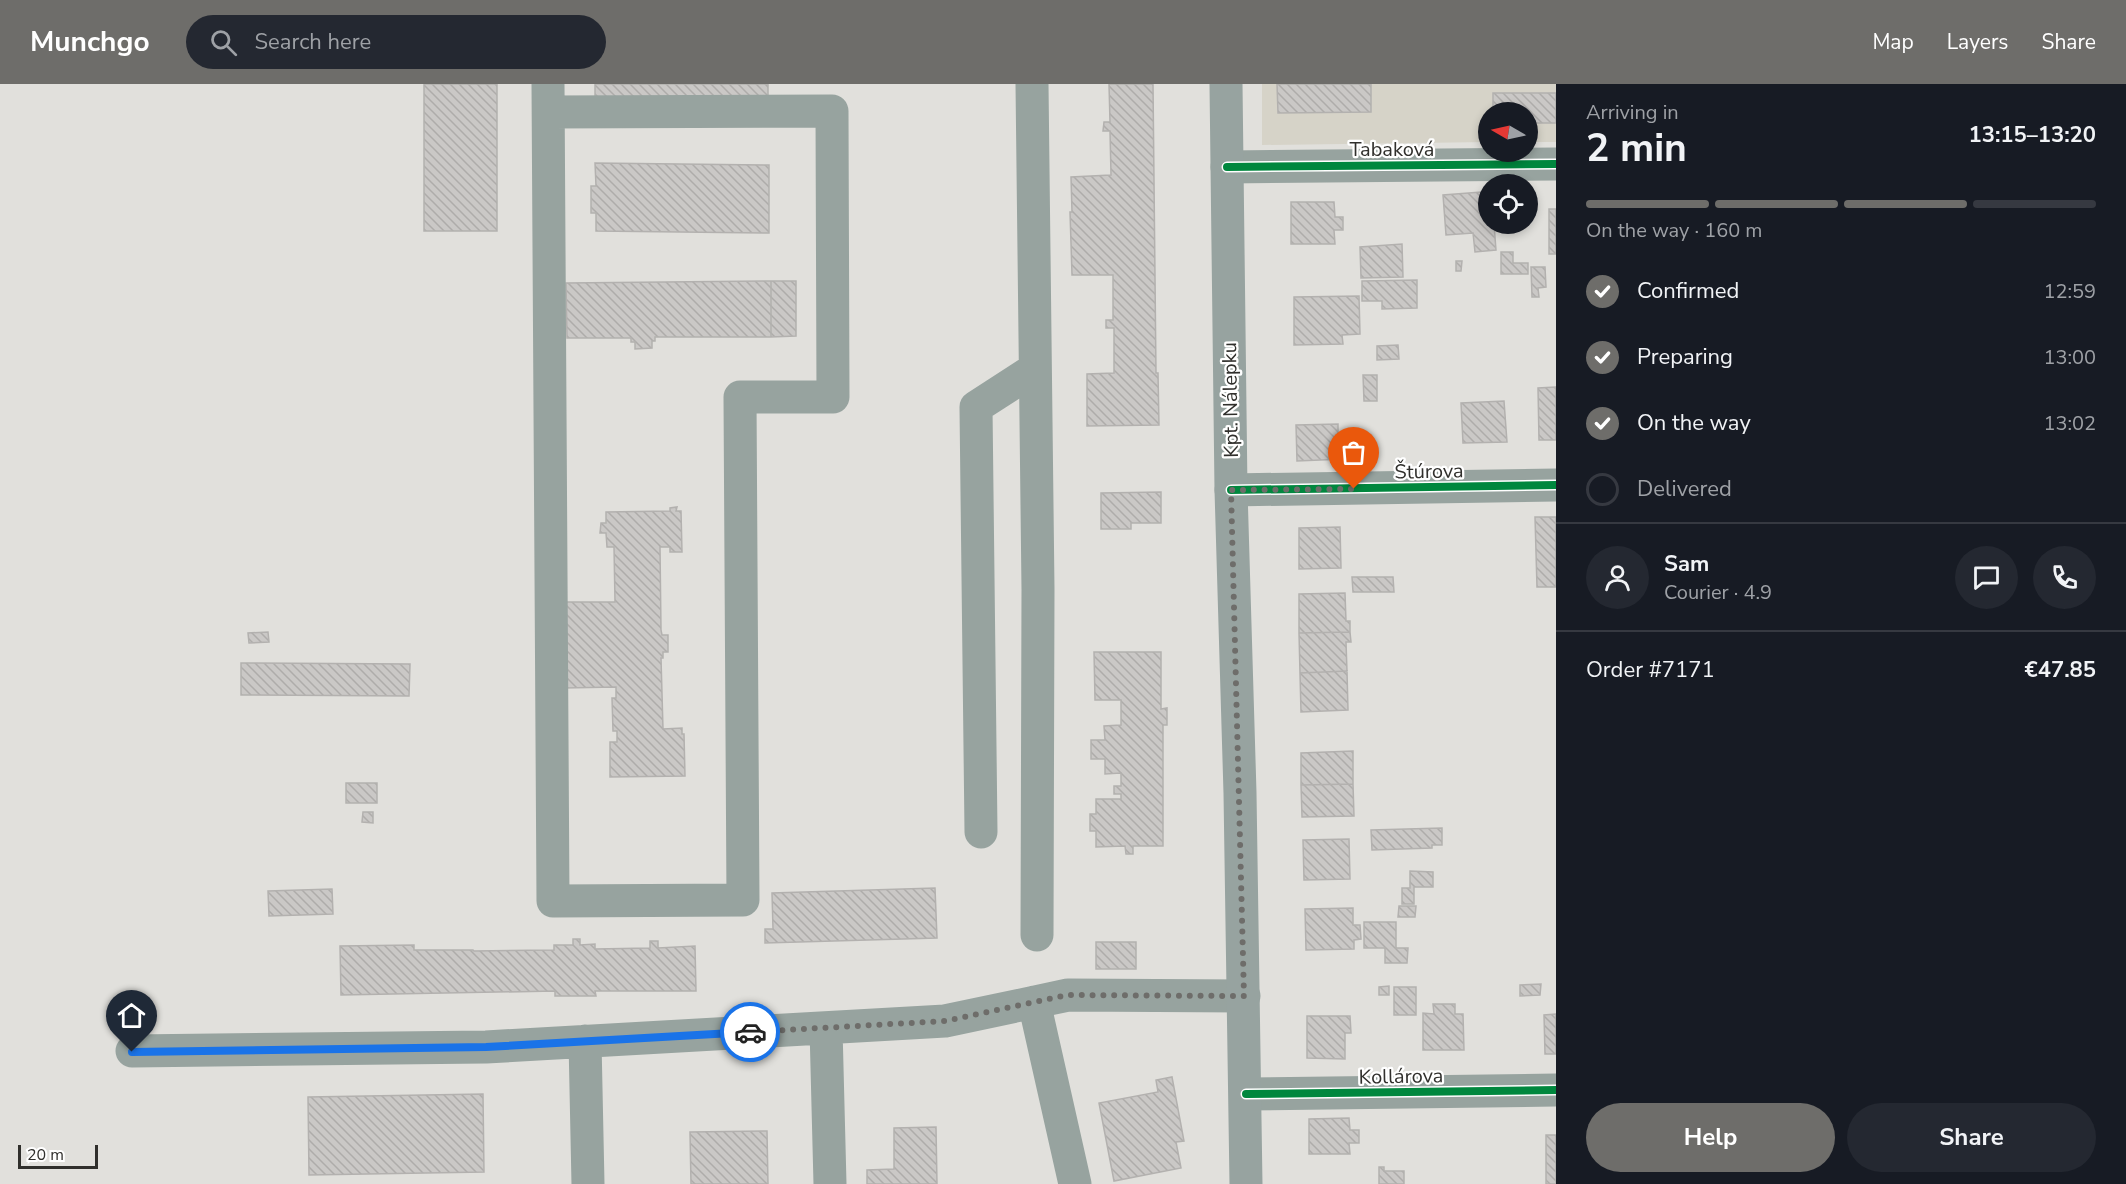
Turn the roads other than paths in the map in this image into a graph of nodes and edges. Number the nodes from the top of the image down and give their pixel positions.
1 (1032, 84) edge
2 (1226, 84) edge
3 (548, 98) edge
4 (1556, 164) edge
5 (1227, 167) junction
6 (1035, 369) junction
7 (1556, 485) edge
8 (1231, 490) junction
9 (981, 832) dead end
10 (1037, 935) dead end
11 (1244, 996) junction
12 (1034, 1002) junction
13 (826, 1028) junction
14 (585, 1041) junction
15 (132, 1052) dead end
16 (1556, 1090) edge
17 (1246, 1094) junction
18 (588, 1184) edge
19 (830, 1184) edge
20 (1075, 1184) edge
21 (1246, 1184) edge

1 - 6 street
2 - 5 main road, Kpt. Nálepku
3 - 3 street
4 - 5 street, Tabaková
5 - 8 main road, Kpt. Nálepku
6 - 9 street
6 - 10 street
7 - 8 street, Štúrova
8 - 11 main road, Kpt. Nálepku
11 - 12 street
11 - 17 main road, Kpt. Nálepku
12 - 13 street
12 - 20 street
13 - 14 street
13 - 19 street
14 - 15 street
14 - 18 street
16 - 17 street, Kollárova
17 - 21 main road, Kpt. Nálepku

